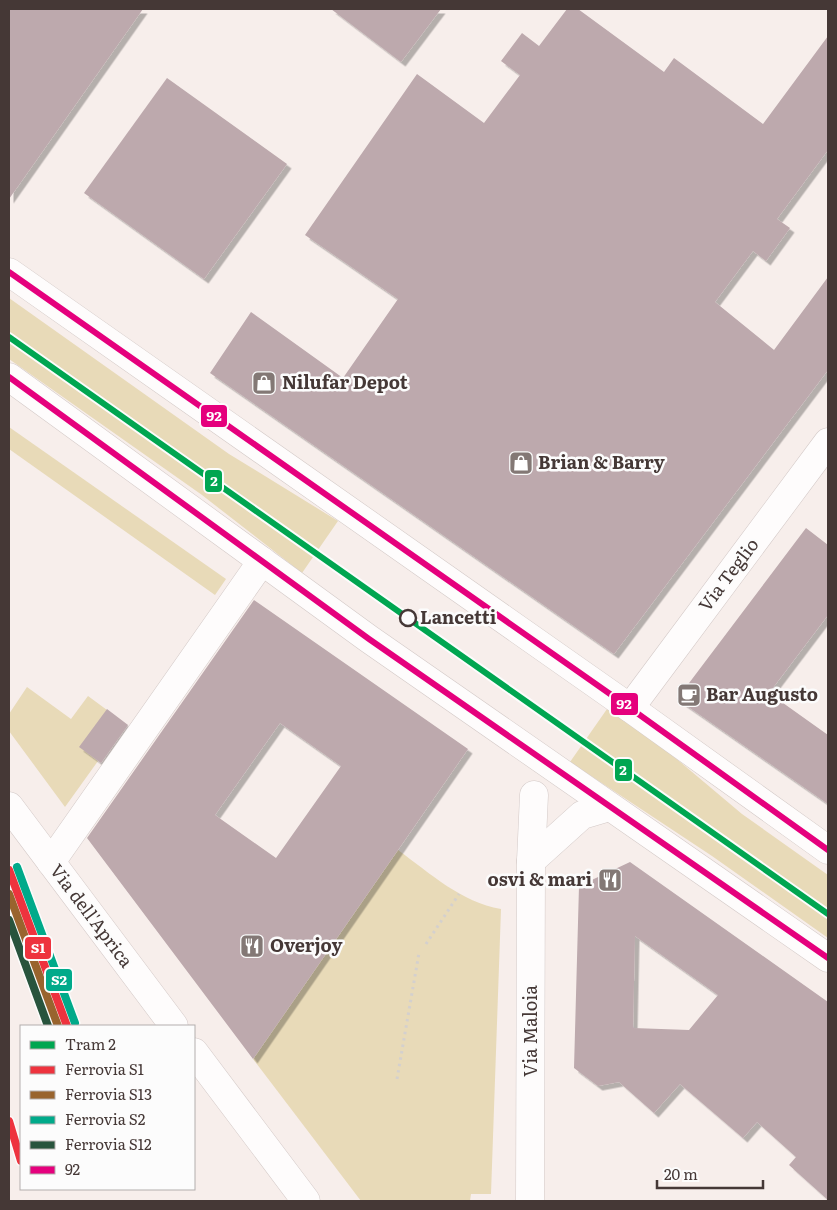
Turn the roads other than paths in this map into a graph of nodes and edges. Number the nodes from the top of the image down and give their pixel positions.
1 (9, 272) edge
2 (9, 377) edge
3 (828, 442) edge
4 (262, 561) junction
5 (630, 708) junction
6 (534, 794) dead end
7 (9, 806) edge
8 (609, 807) junction
9 (828, 850) edge
10 (531, 861) junction
11 (51, 862) junction
12 (828, 958) edge
13 (173, 1025) edge
14 (195, 1053) edge
15 (306, 1201) edge
16 (530, 1201) edge

1 - 5 main road
2 - 4 main road
3 - 5 main road, Via Teglio
4 - 8 main road
4 - 11 main road
5 - 9 main road
6 - 10 main road, Via Maloia
7 - 11 main road, Via dell'Aprica
8 - 10 main road
8 - 12 main road
10 - 16 main road, Via Maloia
11 - 13 main road, Via dell'Aprica
14 - 15 main road

